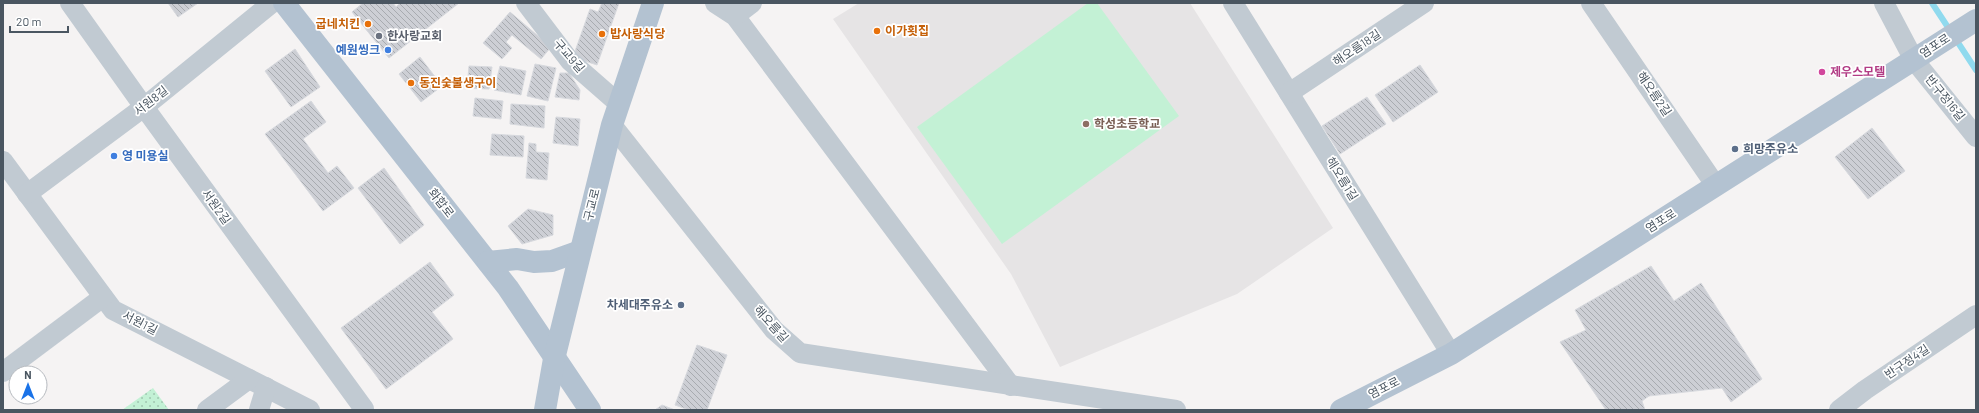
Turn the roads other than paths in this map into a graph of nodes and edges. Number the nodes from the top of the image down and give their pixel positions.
1 (70, 3) edge
2 (272, 3) edge
3 (284, 3) edge
4 (526, 3) edge
5 (653, 3) edge
6 (715, 3) edge
7 (752, 3) edge
8 (1233, 3) edge
9 (1424, 3) edge
10 (1591, 3) edge
11 (1884, 3) edge
12 (735, 16) junction
13 (1976, 20) edge
14 (1914, 60) junction
15 (1289, 93) junction
16 (618, 102) junction
17 (144, 107) junction
18 (612, 125) junction
19 (1976, 137) edge
20 (3, 161) edge
21 (1716, 186) junction
22 (27, 194) junction
23 (580, 252) junction
24 (488, 262) junction
25 (103, 297) junction
26 (1976, 315) edge
27 (1451, 354) junction
28 (554, 359) junction
29 (3, 372) edge
30 (257, 383) junction
31 (1011, 386) junction
32 (364, 409) dead end
33 (207, 410) edge
34 (259, 410) edge
35 (310, 410) edge
36 (545, 410) edge
37 (590, 410) edge
38 (1176, 410) edge
39 (1341, 410) edge
40 (1839, 410) edge

1 - 17 street, 서원2길
2 - 17 street, 서원8길
3 - 24 main road, 화합로
4 - 16 street, 구교9길
5 - 16 main road, 구교로
6 - 12 street
7 - 12 street
8 - 15 street, 해오름1길
9 - 15 street, 해오름18길
10 - 21 street, 해오름2길
11 - 14 street, 반구정16길
12 - 31 street
13 - 14 main road, 염포로
14 - 19 street, 반구정16길
14 - 21 main road, 염포로
15 - 27 street, 해오름1길
16 - 18 main road, 구교로
17 - 22 street, 서원8길
17 - 32 street, 서원2길
18 - 23 main road, 구교로
18 - 31 street, 해오름길
20 - 22 street, 서원1길
21 - 27 main road, 염포로
22 - 25 street, 서원1길
23 - 24 main road
23 - 28 main road, 구교로
24 - 28 main road, 화합로
25 - 29 street
25 - 30 street, 서원1길
26 - 40 street, 반구정4길
27 - 39 main road, 염포로
28 - 36 main road, 구교로
28 - 37 main road, 화합로
30 - 33 street
30 - 34 street
30 - 35 street, 서원1길
31 - 38 street, 해오름길

